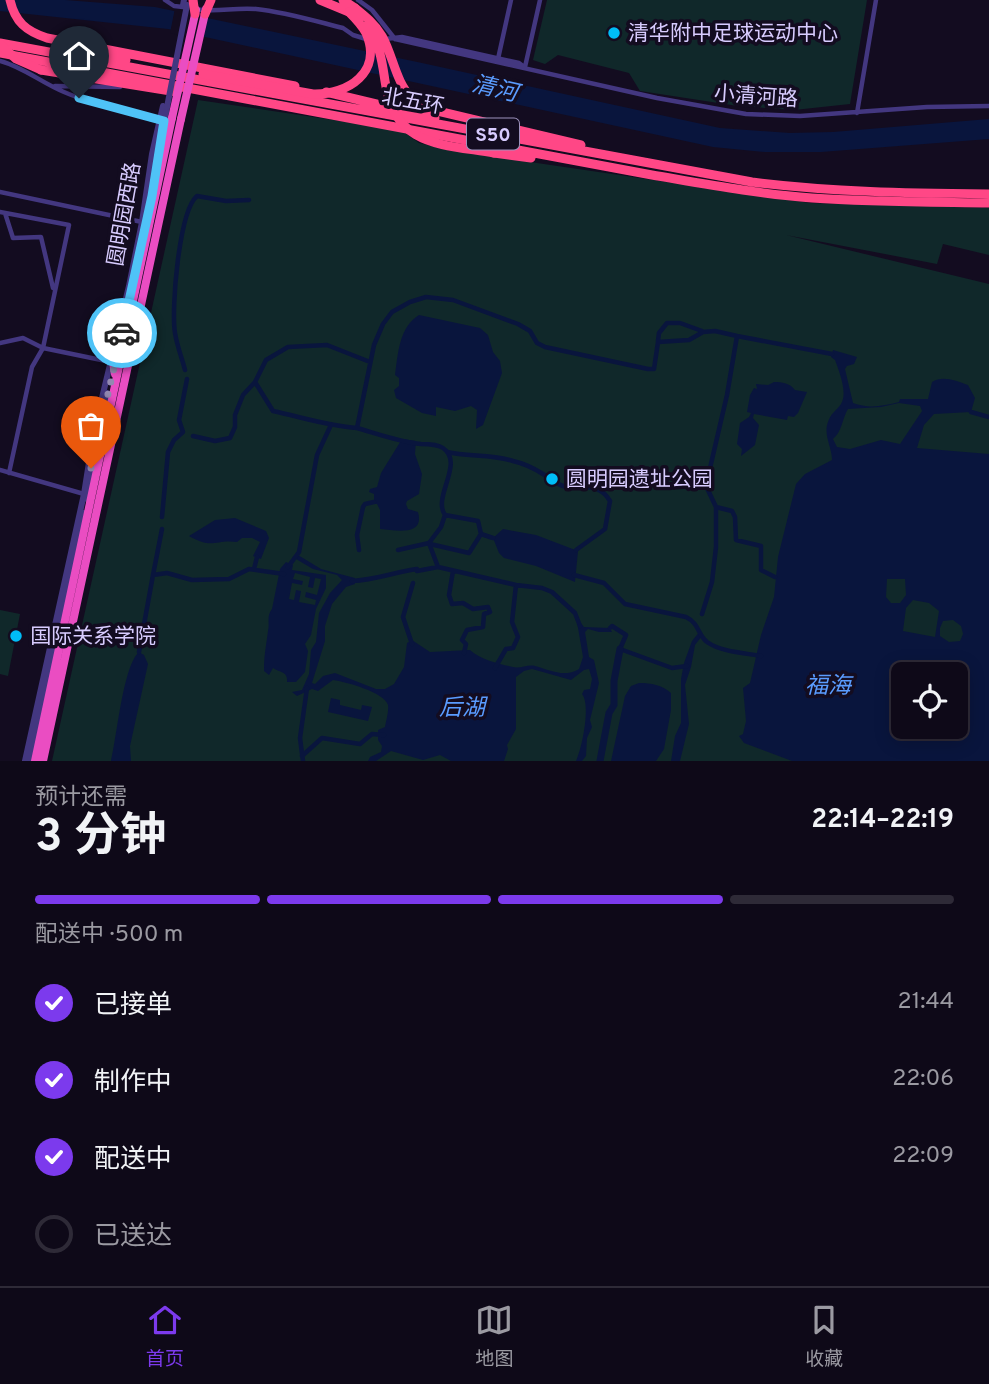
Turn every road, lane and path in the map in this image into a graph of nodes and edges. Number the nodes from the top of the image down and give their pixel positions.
1 (10, 0) edge
2 (165, 0) edge
3 (210, 0) edge
4 (320, 0) edge
5 (343, 0) edge
6 (358, 0) edge
7 (511, 0) edge
8 (540, 0) edge
9 (876, 0) edge
10 (189, 2) edge
11 (349, 12) junction
12 (200, 14) junction
13 (396, 39) junction
14 (0, 43) edge
15 (0, 53) edge
16 (498, 59) junction
17 (0, 61) edge
18 (525, 67) junction
19 (51, 86) junction
20 (138, 87) junction
21 (989, 106) edge
22 (314, 111) junction
23 (857, 113) junction
24 (169, 120) junction
25 (527, 140) junction
26 (652, 170) junction
27 (0, 192) edge
28 (989, 194) edge
29 (989, 203) edge
30 (2, 212) edge
31 (142, 222) junction
32 (54, 289) junction
33 (0, 343) edge
34 (43, 348) junction
35 (113, 362) junction
36 (116, 382) junction
37 (0, 470) edge
38 (9, 473) junction
39 (84, 494) junction
40 (51, 703) junction
41 (25, 761) edge
42 (33, 761) edge
43 (43, 761) edge

1 - 25 highway
2 - 13 street, 小清河路
3 - 12 highway, bridge
4 - 11 highway
5 - 26 highway, bridge
6 - 13 street
7 - 16 street
8 - 18 street
9 - 23 street
10 - 12 highway, bridge
10 - 24 street, 圆明园西路, bridge
11 - 14 highway, bridge
11 - 26 highway, bridge
12 - 24 highway, 圆明园西路, bridge
13 - 16 street, 小清河路
13 - 18 street, 小清河路
14 - 20 highway, bridge
14 - 25 highway, 北五环 / S50
15 - 22 highway, 北五环 / S50
16 - 18 street, 小清河路
17 - 19 street
18 - 23 street, 小清河路
19 - 20 street
19 - 24 street
20 - 22 highway
21 - 23 street, 小清河路
22 - 26 highway, 北五环 / S50
24 - 31 street, 圆明园西路
24 - 35 street, 圆明园西路
24 - 36 highway, 圆明园西路
24 - 40 highway, 圆明园西路
25 - 26 highway, 北五环 / S50
26 - 28 highway, 北五环 / S50
26 - 29 highway, 北五环 / S50
27 - 31 street
30 - 32 street
30 - 32 street
31 - 35 street, 圆明园西路
32 - 34 street
33 - 34 street
34 - 35 street
34 - 38 street
35 - 36 highway
35 - 39 street, 圆明园西路
35 - 42 street, 圆明园西路
36 - 40 highway, 圆明园西路
37 - 38 street
38 - 39 street
39 - 41 street, 圆明园西路
40 - 42 highway
40 - 43 highway, 圆明园西路

